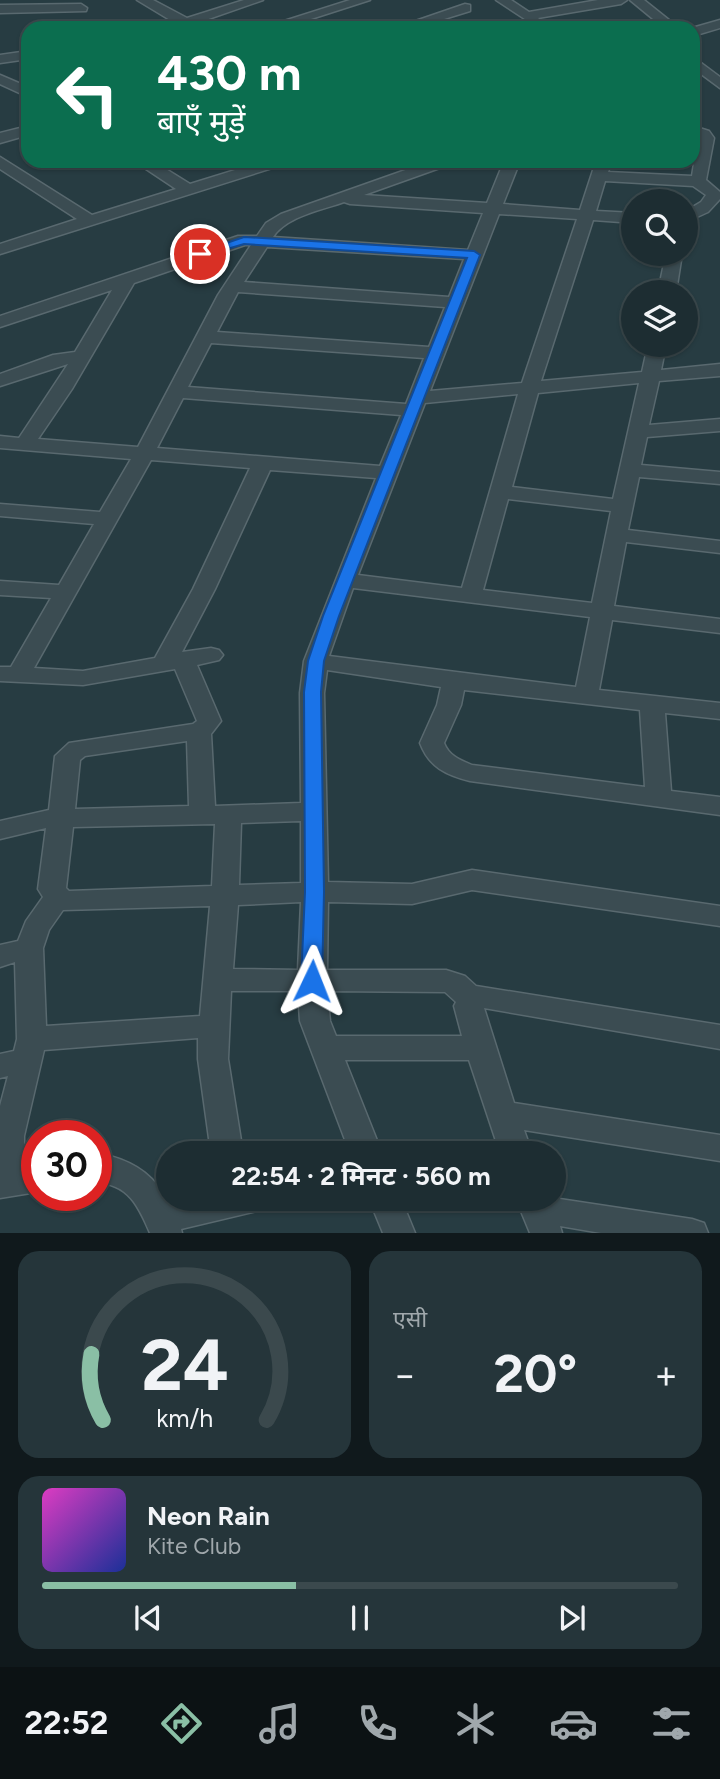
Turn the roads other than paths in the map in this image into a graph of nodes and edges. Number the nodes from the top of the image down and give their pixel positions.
1 (143, 0) edge
2 (364, 0) edge
3 (502, 0) edge
4 (621, 0) edge
5 (636, 0) edge
6 (262, 3) edge
7 (81, 8) dead end
8 (465, 8) dead end
9 (3, 13) edge
10 (526, 16) junction
11 (300, 19) junction
12 (180, 21) edge
13 (205, 21) edge
14 (293, 21) edge
15 (305, 21) edge
16 (424, 21) edge
17 (534, 21) edge
18 (663, 21) edge
19 (720, 24) edge
20 (700, 30) edge
21 (21, 55) edge
22 (3, 56) edge
23 (700, 65) edge
24 (716, 74) edge
25 (0, 79) edge
26 (700, 84) edge
27 (21, 90) edge
28 (21, 132) edge
29 (700, 133) edge
30 (0, 138) edge
31 (0, 162) edge
32 (153, 168) edge
33 (259, 168) edge
34 (426, 168) edge
35 (509, 168) edge
36 (602, 169) edge
37 (696, 181) junction
38 (189, 190) junction
39 (340, 198) junction
40 (492, 209) junction
41 (698, 211) edge
42 (586, 215) junction
43 (621, 217) edge
44 (91, 220) junction
45 (263, 241) junction
46 (0, 249) edge
47 (474, 255) junction
48 (128, 278) junction
49 (233, 286) junction
50 (456, 303) junction
51 (0, 322) edge
52 (206, 337) junction
53 (436, 353) junction
54 (81, 356) junction
55 (655, 357) edge
56 (720, 370) edge
57 (651, 377) junction
58 (0, 380) edge
59 (530, 387) junction
60 (177, 392) junction
61 (416, 404) junction
62 (720, 425) edge
63 (639, 432) junction
64 (0, 442) edge
65 (25, 444) junction
66 (144, 454) junction
67 (262, 464) junction
68 (630, 470) junction
69 (388, 473) junction
70 (720, 478) edge
71 (500, 492) junction
72 (622, 506) junction
73 (0, 510) edge
74 (107, 519) junction
75 (617, 535) junction
76 (720, 547) edge
77 (345, 580) junction
78 (0, 588) edge
79 (65, 592) junction
80 (471, 594) junction
81 (603, 612) junction
82 (720, 626) edge
83 (211, 655) dead end
84 (173, 661) junction
85 (316, 661) junction
86 (6, 678) edge
87 (454, 681) junction
88 (586, 696) junction
89 (652, 704) junction
90 (720, 712) edge
91 (199, 731) junction
92 (659, 798) junction
93 (720, 806) edge
94 (314, 812) junction
95 (215, 816) junction
96 (60, 819) junction
97 (0, 830) edge
98 (315, 892) junction
99 (225, 896) junction
100 (57, 897) junction
101 (720, 916) edge
102 (29, 948) junction
103 (0, 956) edge
104 (218, 980) junction
105 (312, 981) junction
106 (472, 999) junction
107 (213, 1026) junction
108 (720, 1037) edge
109 (324, 1048) junction
110 (480, 1048) junction
111 (19, 1055) edge
112 (502, 1114) junction
113 (225, 1141) edge
114 (361, 1141) edge
115 (512, 1141) edge
116 (720, 1149) edge
117 (112, 1170) edge
118 (15, 1183) edge
119 (208, 1211) edge
120 (389, 1211) edge
121 (538, 1214) edge
122 (164, 1226) edge
123 (399, 1233) edge
124 (692, 1233) edge

1 - 12 street
2 - 11 street
3 - 10 street
4 - 10 street
5 - 18 street
6 - 11 street
6 - 13 street
7 - 9 street
8 - 16 street
10 - 17 street
11 - 14 street
11 - 15 street
19 - 20 street
21 - 22 street
23 - 24 street
24 - 26 street
25 - 27 street
28 - 30 street
29 - 37 street
31 - 44 street
32 - 38 street
33 - 38 street
34 - 39 street
35 - 40 street
36 - 37 street
36 - 42 street
37 - 41 street
38 - 44 street
39 - 40 street
39 - 45 street
40 - 42 street
40 - 47 street
42 - 43 street
42 - 59 street
44 - 46 street
45 - 47 street
45 - 48 street
45 - 49 street
47 - 50 street
48 - 51 street
48 - 54 street
49 - 50 street
49 - 52 street
50 - 53 street
52 - 53 street
52 - 60 street
53 - 61 street
54 - 58 street
54 - 65 street
55 - 57 street
56 - 57 street
57 - 59 street
57 - 63 street
59 - 61 street
59 - 71 street
60 - 61 street
60 - 66 street
61 - 69 street
62 - 63 street
63 - 68 street
64 - 65 street
65 - 66 street
66 - 67 street
66 - 74 street
67 - 69 street
67 - 84 street
68 - 70 street
68 - 72 street
69 - 77 street
71 - 72 street
71 - 80 street
72 - 75 street
73 - 74 street
74 - 79 street
75 - 76 street
75 - 81 street
77 - 80 street
77 - 85 street
78 - 79 street
79 - 86 street
80 - 81 street
81 - 82 street
81 - 88 street
83 - 84 street
84 - 86 street
84 - 91 street
85 - 87 street
85 - 94 street
87 - 88 street
87 - 92 street
88 - 89 street
89 - 90 street
89 - 92 street
91 - 95 street
91 - 96 street
92 - 93 street
94 - 95 street
94 - 98 street
95 - 96 street
95 - 99 street
96 - 97 street
96 - 100 street
98 - 99 street
98 - 101 street
98 - 105 street
99 - 100 street
99 - 104 street
100 - 102 street
102 - 103 street
102 - 111 street
104 - 105 street
104 - 107 street
105 - 106 street
105 - 109 street
106 - 108 street
106 - 110 street
107 - 111 street
107 - 113 street
109 - 110 street
109 - 114 street
110 - 112 street
111 - 118 street
112 - 115 street
112 - 116 street
117 - 122 street
119 - 122 street
120 - 123 street
121 - 124 street

